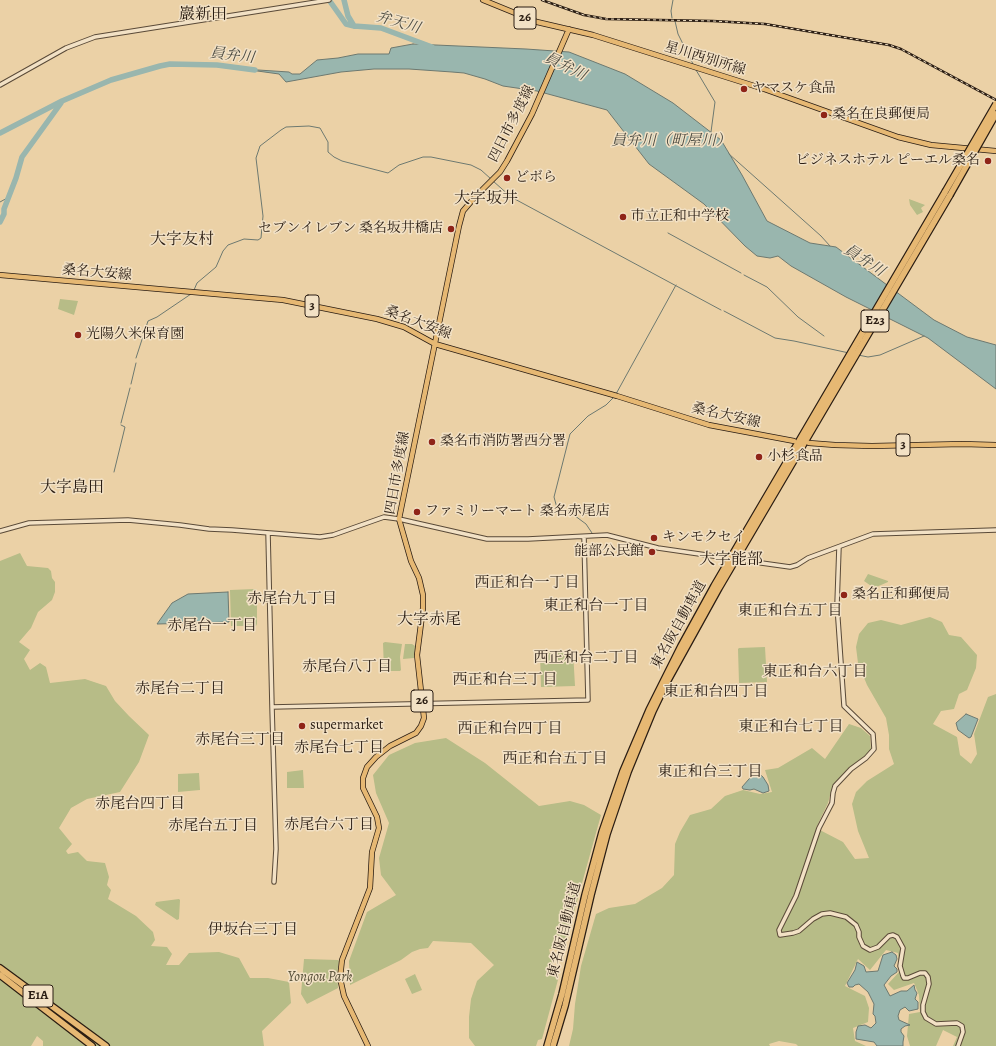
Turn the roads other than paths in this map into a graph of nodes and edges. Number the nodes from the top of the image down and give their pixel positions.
1 (329, 0) edge
2 (484, 0) edge
3 (568, 30) junction
4 (0, 85) edge
5 (996, 104) edge
6 (996, 114) edge
7 (996, 151) edge
8 (948, 193) junction
9 (0, 275) edge
10 (435, 344) junction
11 (847, 365) junction
12 (794, 441) dead end
13 (809, 442) dead end
14 (996, 445) edge
15 (399, 519) junction
16 (996, 530) edge
17 (0, 531) edge
18 (268, 533) junction
19 (584, 537) junction
20 (839, 547) junction
21 (727, 558) dead end
22 (740, 560) dead end
23 (422, 704) junction
24 (272, 707) junction
25 (274, 882) dead end
26 (0, 968) edge
27 (0, 975) edge
28 (565, 1006) junction
29 (92, 1046) edge
30 (106, 1046) edge
31 (368, 1046) edge
32 (546, 1046) edge
33 (553, 1046) edge
34 (557, 1046) edge
35 (958, 1046) edge

1 - 4 street
2 - 3 main road, 26
3 - 7 main road, 星川西別所線
3 - 10 main road, 四日市多度線 / 26
5 - 8 highway, 東名阪自動車道 / E23, bridge
6 - 8 highway, 東名阪自動車道 / E23, bridge
8 - 11 highway, 東名阪自動車道 / E23
9 - 10 main road, 桑名大安線 / 3
10 - 12 main road, 桑名大安線 / 3
10 - 15 main road, 四日市多度線 / 26
11 - 28 highway, 東名阪自動車道 / E23
11 - 32 highway, 東名阪自動車道 / E23
13 - 14 main road, 3
15 - 18 street
15 - 19 street
15 - 23 main road, 四日市多度線 / 26
16 - 20 street
17 - 18 street
18 - 24 street
19 - 21 street
19 - 23 street
20 - 22 street
20 - 35 street
23 - 24 street
23 - 31 main road, 四日市多度線 / 26
24 - 25 street
26 - 30 highway, E1A
27 - 29 highway, E1A
28 - 33 highway, 東名阪自動車道 / E23
28 - 34 highway

